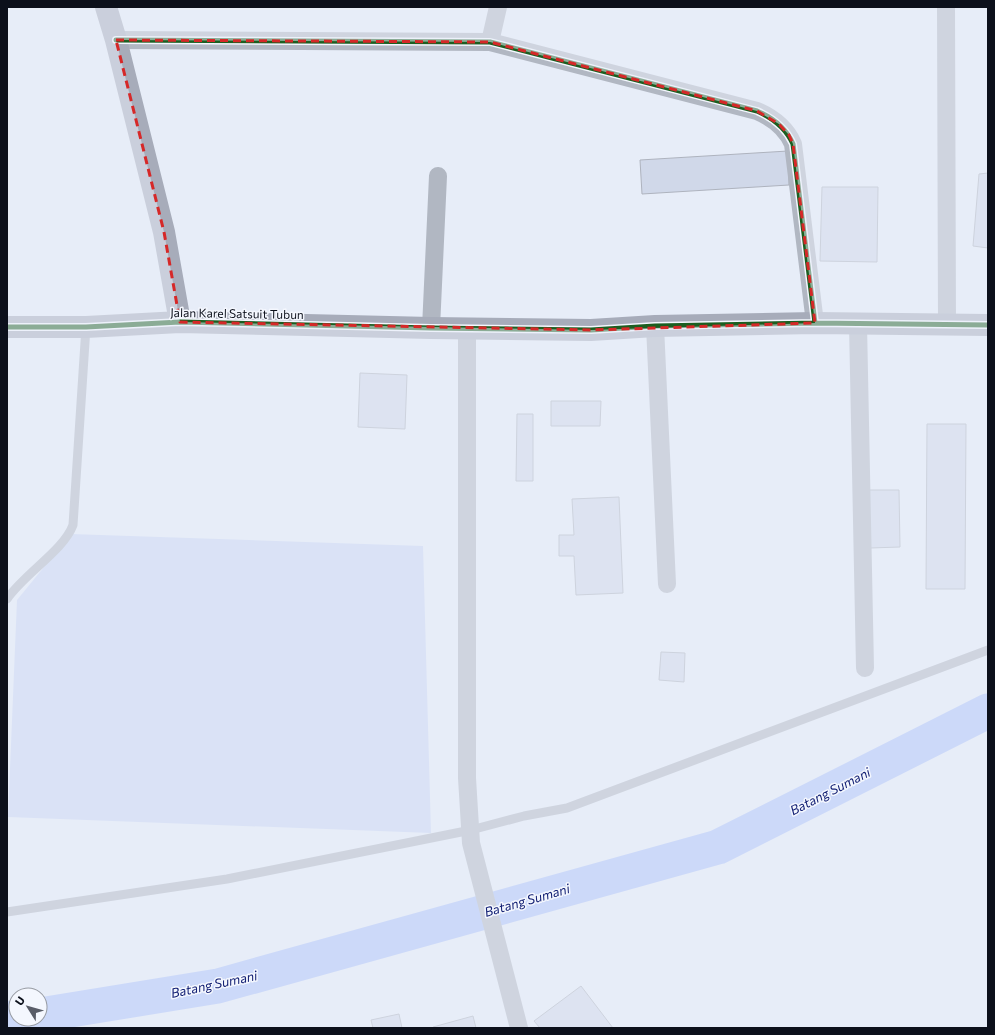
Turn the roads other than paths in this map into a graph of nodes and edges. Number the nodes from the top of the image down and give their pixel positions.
1 (106, 7) edge
2 (498, 7) edge
3 (946, 7) edge
4 (116, 40) junction
5 (490, 42) junction
6 (438, 176) dead end
7 (180, 322) junction
8 (815, 322) junction
9 (858, 324) junction
10 (988, 325) edge
11 (655, 326) junction
12 (947, 326) junction
13 (7, 327) edge
14 (86, 327) junction
15 (431, 328) junction
16 (467, 328) junction
17 (667, 584) dead end
18 (7, 599) edge
19 (988, 650) edge
20 (865, 668) dead end
21 (471, 837) junction
22 (7, 912) edge
23 (519, 1028) edge

1 - 4 street
2 - 5 street
3 - 12 street
4 - 5 street
4 - 7 street
5 - 8 street
6 - 15 street
7 - 14 street, Jalan Karel Satsuit Tubun
7 - 15 street, Jalan Karel Satsuit Tubun
8 - 9 street, Jalan Karel Satsuit Tubun
8 - 11 street, Jalan Karel Satsuit Tubun
9 - 12 street, Jalan Karel Satsuit Tubun
9 - 20 street
10 - 12 street, Jalan Karel Satsuit Tubun
11 - 16 street, Jalan Karel Satsuit Tubun
11 - 17 street
13 - 14 street, Jalan Karel Satsuit Tubun
14 - 18 lane
15 - 16 street, Jalan Karel Satsuit Tubun
16 - 21 street
19 - 21 lane
21 - 22 lane
21 - 23 street

